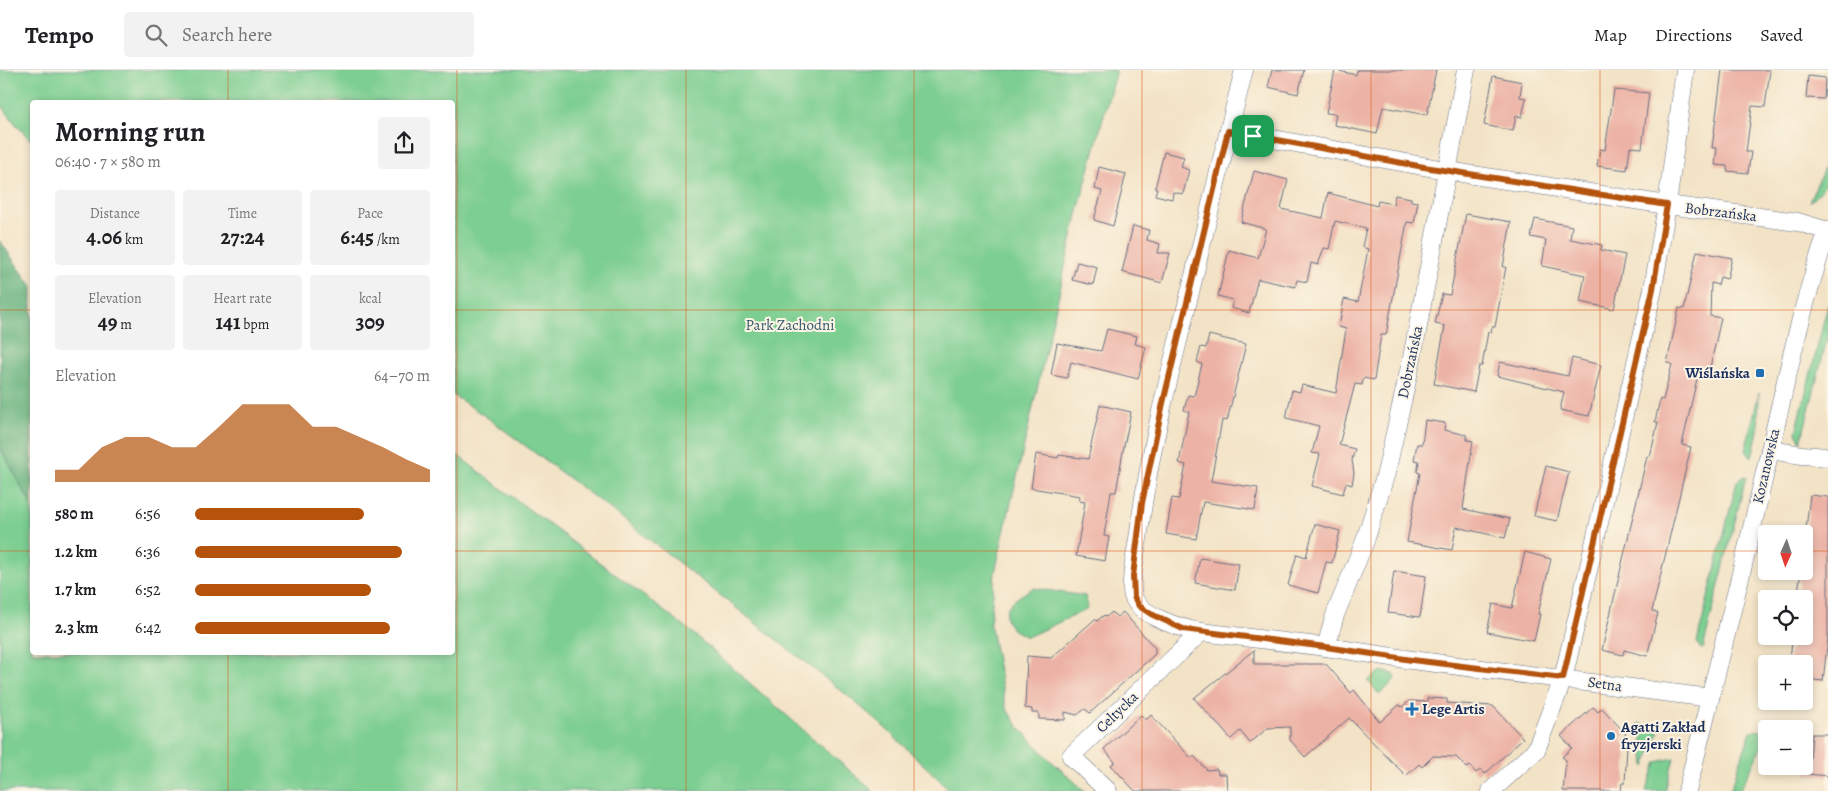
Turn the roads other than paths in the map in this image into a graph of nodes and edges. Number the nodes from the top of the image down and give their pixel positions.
1 (1244, 70) edge
2 (1466, 70) edge
3 (1685, 70) edge
4 (1228, 131) junction
5 (1447, 170) junction
6 (1667, 205) junction
7 (1828, 231) edge
8 (1770, 450) junction
9 (1828, 457) edge
10 (1201, 632) junction
11 (1326, 647) junction
12 (1563, 678) junction
13 (1710, 698) junction
14 (1108, 791) edge
15 (1491, 791) edge
16 (1687, 791) edge

1 - 4 street
2 - 5 street, Dobrzańska
3 - 6 street
4 - 5 street, Bobrzańska
4 - 10 street, Setna
5 - 6 street, Bobrzańska
5 - 11 street, Dobrzańska
6 - 7 street, Bobrzańska
6 - 12 street
7 - 8 street, Kozanowska
8 - 9 street
8 - 13 street, Kozanowska
10 - 11 street, Setna
10 - 14 street, Celtycka
11 - 12 street, Setna
12 - 13 street, Setna
12 - 15 street
13 - 16 street, Kozanowska

